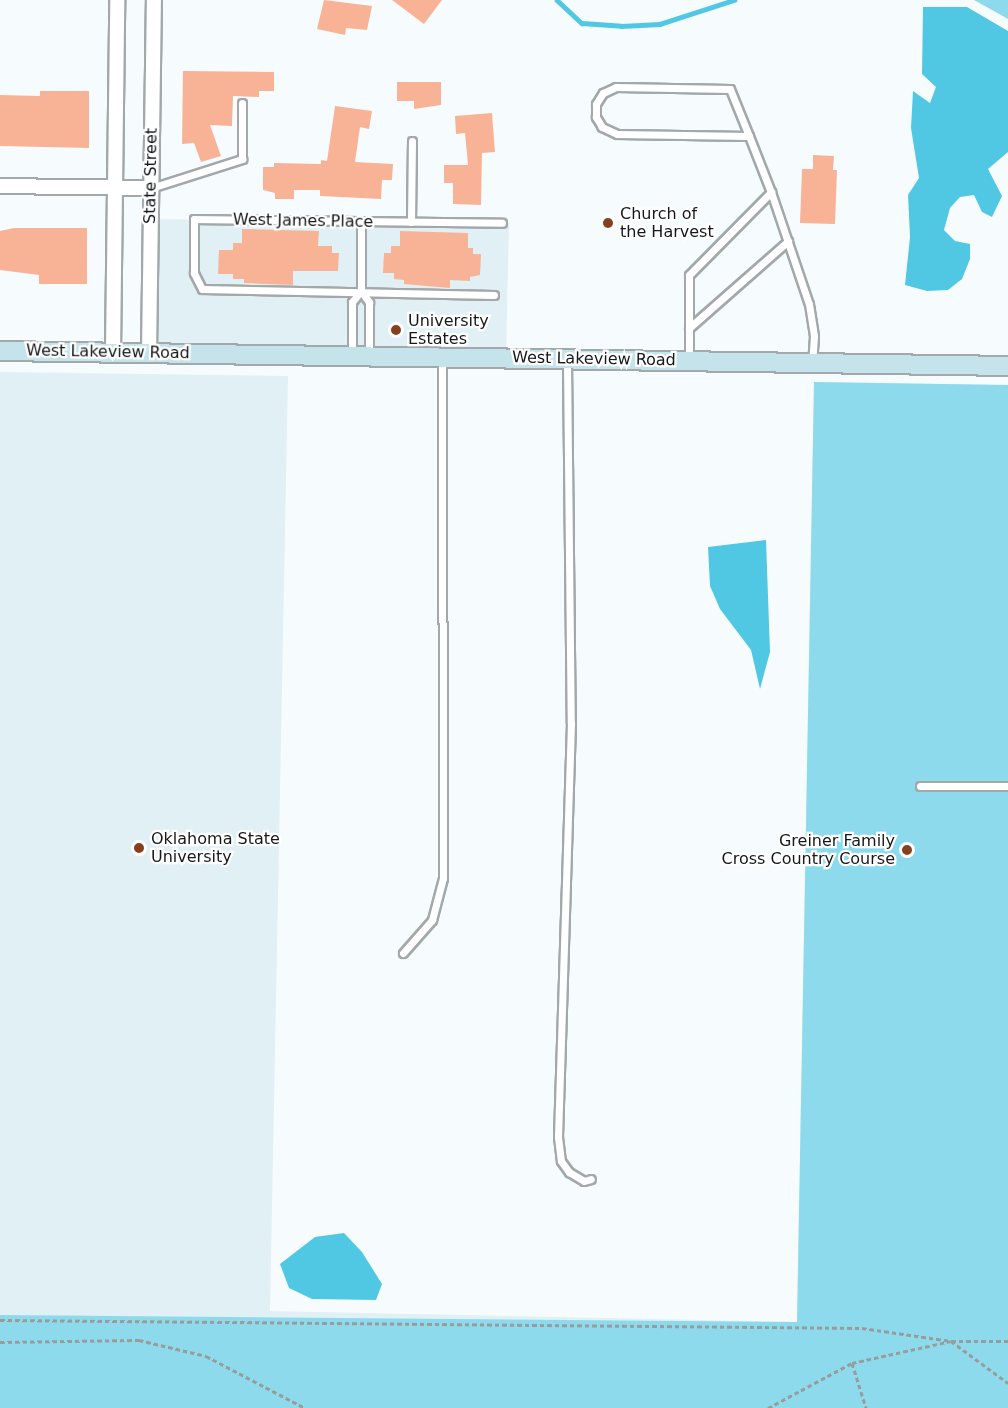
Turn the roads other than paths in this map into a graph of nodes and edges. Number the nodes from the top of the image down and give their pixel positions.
1 (117, 0) edge
2 (154, 0) edge
3 (242, 103) dead end
4 (749, 136) junction
5 (412, 141) dead end
6 (0, 186) edge
7 (115, 188) junction
8 (151, 188) junction
9 (771, 192) junction
10 (361, 221) junction
11 (411, 222) junction
12 (502, 223) dead end
13 (788, 241) junction
14 (361, 291) junction
15 (494, 295) dead end
16 (689, 328) junction
17 (0, 351) edge
18 (113, 352) junction
19 (149, 353) junction
20 (361, 355) junction
21 (442, 357) junction
22 (567, 359) junction
23 (689, 361) junction
24 (812, 363) junction
25 (1008, 366) edge
26 (920, 786) dead end
27 (1008, 786) edge
28 (403, 953) dead end
29 (591, 1179) dead end

1 - 7 street
2 - 8 street, State Street
3 - 8 lane
4 - 4 lane
4 - 9 lane
5 - 11 lane
6 - 7 street
7 - 8 street
7 - 18 street
8 - 19 street, State Street
9 - 13 lane
9 - 16 lane
10 - 11 lane, West James Place
10 - 14 lane
10 - 14 lane, West James Place
11 - 12 lane, West James Place
13 - 16 lane
13 - 24 lane
14 - 15 lane
14 - 20 lane
14 - 20 lane
16 - 23 lane
17 - 18 main road, West Lakeview Road
18 - 19 main road, West Lakeview Road
19 - 20 main road, West Lakeview Road
20 - 21 main road, West Lakeview Road
21 - 22 main road, West Lakeview Road
21 - 28 lane
22 - 23 main road, West Lakeview Road
22 - 29 lane
23 - 24 main road, West Lakeview Road
24 - 25 main road, West Lakeview Road
26 - 27 lane

